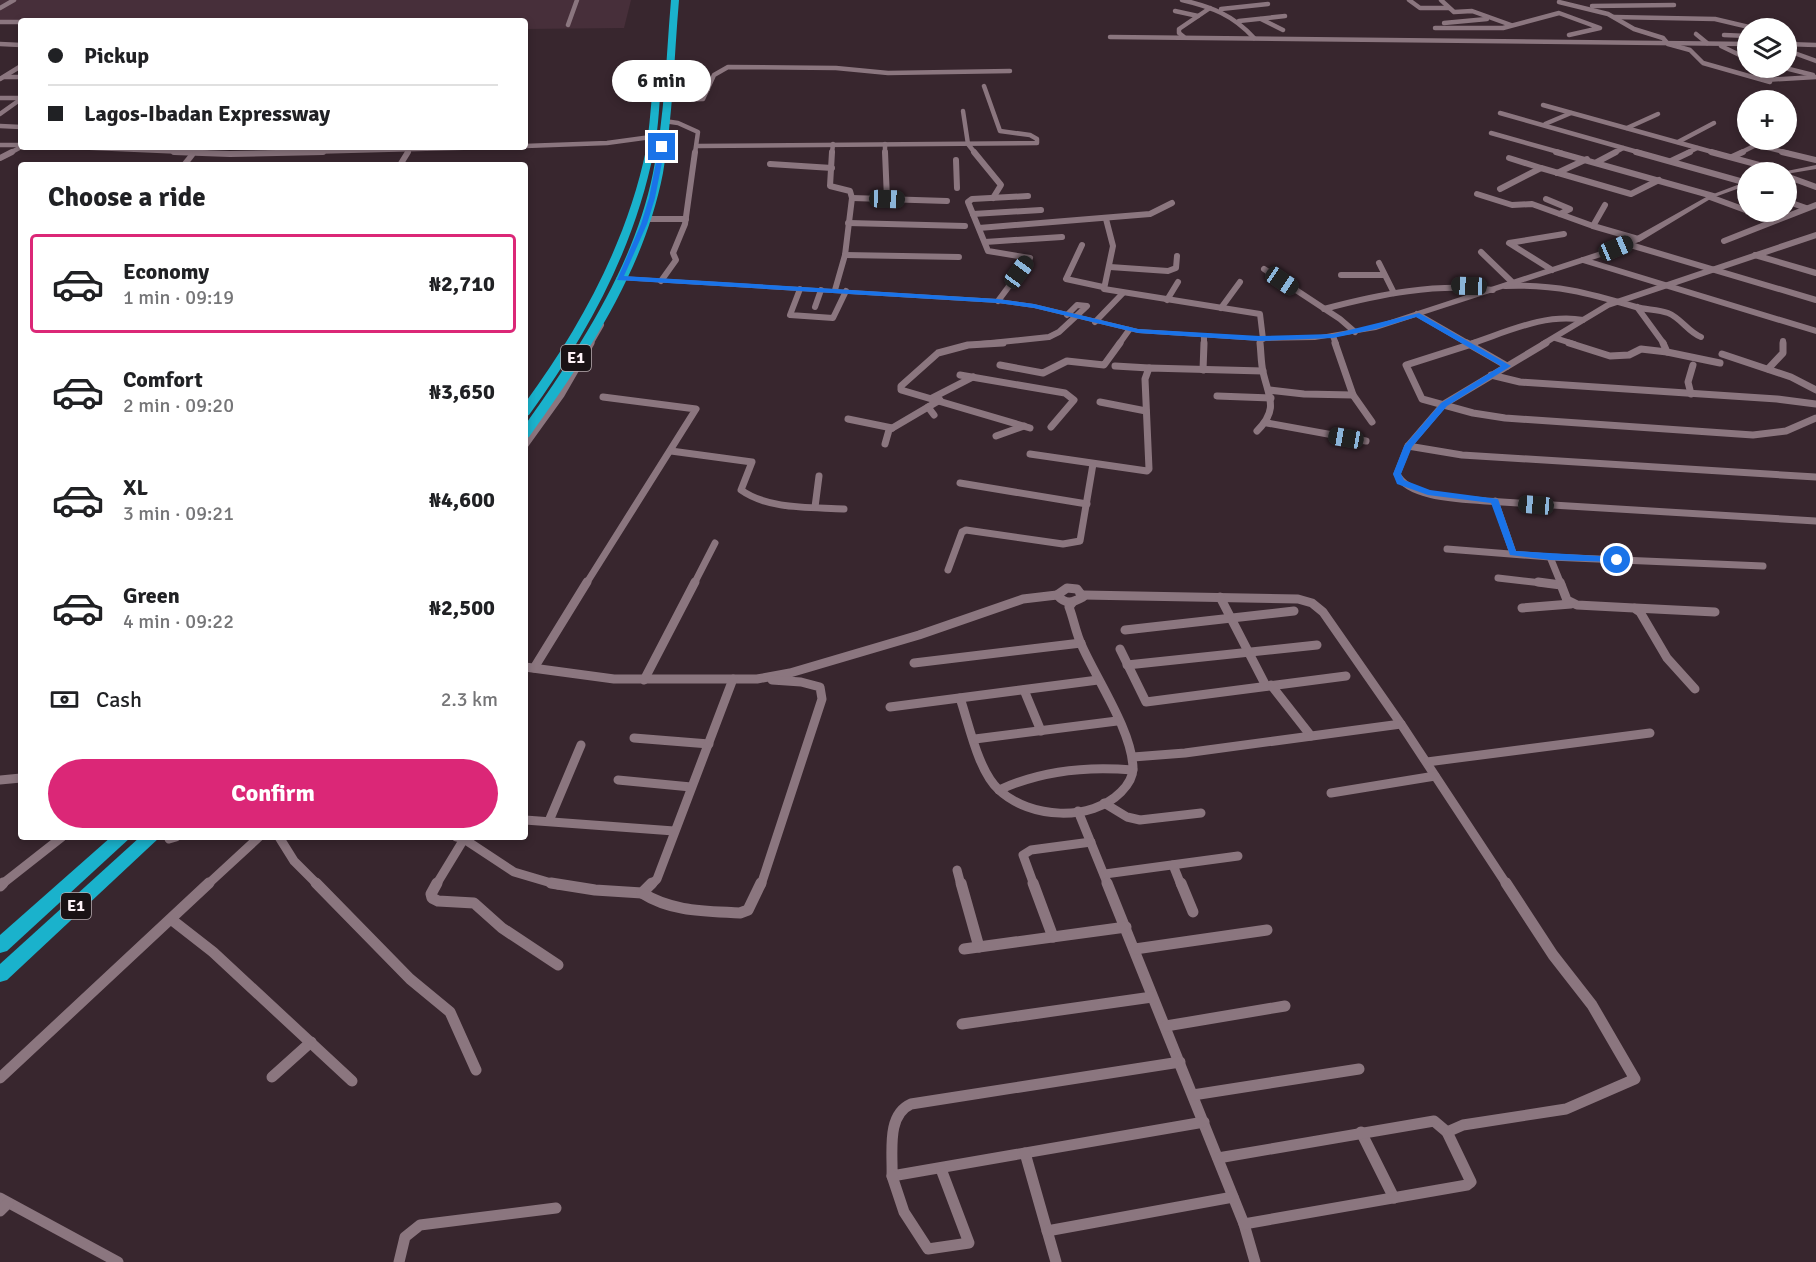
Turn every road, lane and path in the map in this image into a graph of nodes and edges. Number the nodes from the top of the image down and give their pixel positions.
1 (14, 0) edge
2 (577, 0) edge
3 (666, 0) edge
4 (675, 0) edge
5 (1182, 0) edge
6 (1202, 0) edge
7 (1258, 0) edge
8 (1409, 0) edge
9 (1441, 0) edge
10 (1559, 1) edge
11 (1190, 2) junction
12 (1674, 5) dead end
13 (1576, 6) junction
14 (0, 8) edge
15 (1210, 8) junction
16 (1449, 8) junction
17 (1218, 10) junction
18 (1175, 11) dead end
19 (1493, 11) dead end
20 (1559, 13) junction
21 (1482, 15) junction
22 (1198, 16) junction
23 (1285, 16) dead end
24 (1652, 16) junction
25 (1614, 17) junction
26 (1491, 18) junction
27 (1261, 19) junction
28 (1239, 21) junction
29 (1665, 21) dead end
30 (0, 22) edge
31 (18, 22) edge
32 (663, 23) dead end
33 (1737, 24) edge
34 (568, 25) dead end
35 (1514, 26) junction
36 (1283, 30) dead end
37 (1696, 33) dead end
38 (1569, 35) dead end
39 (1724, 35) dead end
40 (1737, 36) edge
41 (1110, 37) dead end
42 (1184, 37) junction
43 (1254, 38) junction
44 (1667, 42) junction
45 (1707, 43) junction
46 (0, 44) edge
47 (8, 44) junction
48 (1714, 44) junction
49 (1737, 44) edge
50 (1797, 44) edge
51 (18, 45) edge
52 (1816, 45) edge
53 (0, 50) edge
54 (1737, 53) edge
55 (1797, 54) edge
56 (1816, 61) edge
57 (18, 68) edge
58 (659, 68) dead end
59 (1010, 70) dead end
60 (1797, 71) edge
61 (18, 77) edge
62 (1816, 77) edge
63 (2, 78) edge
64 (984, 86) dead end
65 (708, 89) junction
66 (667, 90) junction
67 (0, 98) edge
68 (18, 99) edge
69 (666, 100) junction
70 (18, 101) edge
71 (1544, 105) dead end
72 (8, 108) junction
73 (18, 109) edge
74 (963, 111) dead end
75 (1500, 113) dead end
76 (1571, 113) junction
77 (0, 114) edge
78 (1658, 114) dead end
79 (664, 121) junction
80 (1714, 123) dead end
81 (1545, 124) junction
82 (0, 126) edge
83 (18, 127) edge
84 (1627, 128) junction
85 (1491, 133) dead end
86 (651, 142) junction
87 (1678, 142) junction
88 (834, 144) junction
89 (885, 144) junction
90 (968, 144) junction
91 (0, 145) edge
92 (18, 146) edge
93 (528, 146) edge
94 (698, 146) junction
95 (18, 148) edge
96 (1623, 148) junction
97 (1697, 148) junction
98 (140, 150) edge
99 (409, 150) joint
100 (1746, 150) edge
101 (1776, 150) edge
102 (192, 155) dead end
103 (1732, 157) junction
104 (0, 158) edge
105 (1509, 158) dead end
106 (1587, 159) junction
107 (956, 160) dead end
108 (1816, 160) edge
109 (186, 162) edge
110 (402, 162) edge
111 (1597, 162) junction
112 (1671, 162) junction
113 (1748, 162) edge
114 (770, 164) dead end
115 (1816, 167) edge
116 (832, 168) junction
117 (1541, 168) junction
118 (1797, 171) edge
119 (1557, 173) junction
120 (1797, 179) edge
121 (1659, 180) junction
122 (1737, 183) edge
123 (1816, 187) edge
124 (957, 188) dead end
125 (1737, 188) edge
126 (1500, 189) dead end
127 (1477, 194) dead end
128 (1028, 196) dead end
129 (1711, 197) junction
130 (852, 198) junction
131 (993, 198) junction
132 (887, 199) junction
133 (1546, 199) dead end
134 (947, 201) dead end
135 (1172, 203) dead end
136 (1605, 205) dead end
137 (1797, 205) edge
138 (1816, 205) edge
139 (1737, 207) edge
140 (1806, 208) junction
141 (1041, 210) dead end
142 (1797, 212) edge
143 (973, 214) junction
144 (1560, 214) junction
145 (645, 219) junction
146 (686, 219) junction
147 (1106, 219) junction
148 (1771, 222) edge
149 (848, 223) junction
150 (965, 226) dead end
151 (1593, 226) junction
152 (979, 228) junction
153 (1564, 234) dead end
154 (1816, 235) edge
155 (1062, 237) dead end
156 (1638, 239) junction
157 (1802, 239) junction
158 (1724, 241) dead end
159 (985, 242) junction
160 (1627, 243) junction
161 (1816, 244) edge
162 (1082, 245) dead end
163 (1481, 252) dead end
164 (845, 255) junction
165 (1755, 255) junction
166 (1178, 256) dead end
167 (959, 257) dead end
168 (1583, 260) junction
169 (1379, 263) dead end
170 (1110, 267) junction
171 (1264, 269) dead end
172 (1711, 269) junction
173 (1552, 270) junction
174 (1816, 273) edge
175 (1341, 275) dead end
176 (1384, 275) junction
177 (621, 278) junction
178 (1522, 280) junction
179 (661, 281) junction
180 (1178, 282) dead end
181 (1240, 282) dead end
182 (1509, 285) junction
183 (1532, 285) junction
184 (1663, 285) junction
185 (1103, 286) junction
186 (800, 289) junction
187 (821, 290) junction
188 (835, 290) junction
189 (1493, 290) junction
190 (846, 291) junction
191 (1123, 293) junction
192 (1394, 293) junction
193 (1167, 300) junction
194 (1618, 300) junction
195 (1816, 300) edge
196 (998, 301) junction
197 (815, 307) dead end
198 (1637, 307) junction
199 (1221, 308) junction
200 (1324, 309) junction
201 (1416, 314) junction
202 (1067, 315) junction
203 (1076, 317) junction
204 (1583, 320) junction
205 (1095, 322) junction
206 (1129, 330) junction
207 (1816, 331) edge
208 (1355, 332) junction
209 (1204, 336) junction
210 (1333, 336) junction
211 (1701, 337) dead end
212 (1555, 338) junction
213 (1262, 339) junction
214 (1783, 341) dead end
215 (1469, 346) junction
216 (1667, 352) junction
217 (1722, 354) dead end
218 (1720, 363) dead end
219 (1000, 365) dead end
220 (1693, 365) dead end
221 (1115, 366) dead end
222 (1507, 366) junction
223 (1149, 368) junction
224 (1768, 369) junction
225 (1203, 370) junction
226 (1263, 371) junction
227 (960, 375) dead end
228 (1491, 375) junction
229 (973, 377) junction
230 (1816, 390) edge
231 (1270, 394) junction
232 (1691, 394) junction
233 (1353, 395) junction
234 (1218, 396) dead end
235 (603, 397) dead end
236 (932, 398) junction
237 (940, 400) junction
238 (1100, 402) dead end
239 (1444, 404) junction
240 (1816, 404) edge
241 (528, 407) edge
242 (928, 407) junction
243 (1146, 411) junction
244 (934, 415) dead end
245 (1816, 418) edge
246 (848, 419) dead end
247 (1372, 422) dead end
248 (1267, 423) junction
249 (1028, 427) joint
250 (1051, 427) dead end
251 (892, 428) junction
252 (528, 429) edge
253 (1257, 431) dead end
254 (996, 436) dead end
255 (528, 441) edge
256 (1366, 441) dead end
257 (885, 444) dead end
258 (1408, 446) junction
259 (671, 451) junction
260 (1030, 454) dead end
261 (1093, 464) junction
262 (819, 476) dead end
263 (1816, 477) edge
264 (960, 483) dead end
265 (1494, 501) junction
266 (1087, 504) junction
267 (815, 507) junction
268 (844, 509) dead end
269 (1816, 521) edge
270 (715, 543) dead end
271 (1447, 549) dead end
272 (1513, 553) junction
273 (1550, 557) junction
274 (1763, 566) dead end
275 (948, 570) dead end
276 (1498, 578) dead end
277 (1561, 585) junction
278 (1057, 595) junction
279 (1083, 595) junction
280 (1220, 597) junction
281 (1072, 603) junction
282 (1571, 604) junction
283 (1522, 608) dead end
284 (1635, 608) junction
285 (1294, 611) dead end
286 (1715, 612) dead end
287 (1230, 618) junction
288 (1125, 630) dead end
289 (1081, 643) junction
290 (1317, 645) dead end
291 (1120, 649) dead end
292 (1247, 652) junction
293 (914, 663) dead end
294 (1127, 665) junction
295 (529, 667) edge
296 (1346, 676) dead end
297 (733, 679) junction
298 (757, 679) junction
299 (644, 680) junction
300 (1098, 680) junction
301 (1268, 686) junction
302 (1695, 689) dead end
303 (1024, 690) junction
304 (960, 698) junction
305 (890, 706) dead end
306 (1117, 721) junction
307 (1401, 723) junction
308 (1041, 731) junction
309 (1650, 734) dead end
310 (1311, 736) junction
311 (634, 738) dead end
312 (975, 739) junction
313 (709, 744) junction
314 (581, 745) dead end
315 (1133, 758) junction
316 (1426, 762) junction
317 (1133, 770) junction
318 (1435, 776) junction
319 (18, 778) edge
320 (0, 780) edge
321 (618, 780) dead end
322 (692, 787) junction
323 (999, 790) junction
324 (1331, 793) dead end
325 (1104, 804) junction
326 (1078, 811) junction
327 (1201, 813) dead end
328 (528, 820) edge
329 (549, 821) junction
330 (674, 831) junction
331 (58, 840) edge
332 (119, 840) edge
333 (163, 840) edge
334 (256, 840) edge
335 (282, 840) edge
336 (459, 840) edge
337 (463, 840) edge
338 (1091, 842) junction
339 (1238, 856) dead end
340 (1173, 865) junction
341 (957, 870) dead end
342 (1105, 874) junction
343 (0, 886) edge
344 (642, 893) junction
345 (1193, 912) dead end
346 (171, 920) junction
347 (1126, 927) junction
348 (1267, 930) dead end
349 (1053, 937) junction
350 (0, 946) edge
351 (979, 947) junction
352 (964, 949) dead end
353 (1135, 949) junction
354 (558, 965) dead end
355 (0, 975) edge
356 (1152, 997) junction
357 (1285, 1006) dead end
358 (962, 1024) dead end
359 (1166, 1026) junction
360 (311, 1042) junction
361 (1180, 1062) junction
362 (1359, 1069) dead end
363 (476, 1070) dead end
364 (272, 1077) dead end
365 (0, 1078) edge
366 (352, 1081) dead end
367 (1193, 1095) junction
368 (1204, 1122) junction
369 (1448, 1131) junction
370 (1361, 1132) junction
371 (1025, 1153) junction
372 (1218, 1158) junction
373 (941, 1169) junction
374 (892, 1176) junction
375 (1233, 1197) junction
376 (1394, 1198) junction
377 (3, 1204) edge
378 (556, 1208) dead end
379 (1244, 1224) junction
380 (1047, 1231) junction
381 (118, 1262) edge
382 (399, 1262) edge
383 (1056, 1262) edge
384 (1255, 1262) edge

1 - 14 street
2 - 34 street
3 - 32 highway
4 - 66 highway, E1
5 - 11 street
6 - 11 street
7 - 17 street
8 - 16 street
9 - 16 street
10 - 13 street
10 - 20 street
11 - 15 street
12 - 13 street
13 - 25 street
15 - 17 street
15 - 22 street
16 - 21 street
17 - 28 street
18 - 22 street
19 - 21 street
20 - 35 street
20 - 38 street
21 - 26 street
22 - 42 street
23 - 27 street
24 - 25 street
24 - 29 street
24 - 33 street
25 - 44 street
26 - 35 street
26 - 35 street
27 - 28 street
27 - 36 street
28 - 43 street
30 - 31 street
37 - 45 street
39 - 40 street
41 - 42 street
42 - 43 street
43 - 44 street
44 - 45 street
44 - 62 street
45 - 48 street
46 - 47 street
47 - 51 street
47 - 53 street
48 - 49 street
48 - 54 street
50 - 52 street
55 - 56 street
57 - 63 street
58 - 86 highway, E1
59 - 65 street
60 - 62 street
61 - 63 street
64 - 90 street
65 - 66 street
65 - 69 street
66 - 69 highway, E1
67 - 68 street
69 - 79 highway, E1
70 - 72 street
71 - 76 street
72 - 73 street
72 - 77 street
74 - 90 street
75 - 81 street
76 - 81 street
76 - 84 street
78 - 84 street
79 - 94 street
79 - 145 highway, E1
80 - 87 street
81 - 96 street
82 - 83 street
84 - 87 street
85 - 106 street
86 - 93 street
86 - 241 highway, E1
87 - 97 street
88 - 89 street
88 - 94 street
88 - 116 street
89 - 90 street
89 - 132 street
90 - 131 street
91 - 92 street
94 - 146 street
95 - 104 street
96 - 111 street
96 - 112 street
97 - 103 street
97 - 112 street
98 - 99 street
99 - 110 street
100 - 103 street
101 - 108 street
102 - 109 street
103 - 113 street
105 - 117 street
106 - 111 street
106 - 119 street
107 - 124 street
111 - 121 street
112 - 122 street
114 - 116 street
115 - 118 street
116 - 130 street
117 - 119 street
117 - 126 street
119 - 121 street
120 - 123 street
121 - 129 street
125 - 129 street
127 - 144 street
128 - 131 street
129 - 139 street
129 - 156 street
130 - 132 street
130 - 149 street
131 - 143 street
132 - 134 street
133 - 144 street
135 - 147 street
136 - 151 street
137 - 140 street
138 - 140 street
140 - 142 street
141 - 143 street
143 - 152 street
144 - 151 street
145 - 146 street
145 - 177 highway, E1
146 - 179 street
147 - 152 street
147 - 170 street
148 - 158 street
149 - 150 street
149 - 164 street
151 - 156 street
152 - 159 street
153 - 173 street
154 - 157 street
155 - 159 street
156 - 160 street
157 - 161 street
157 - 165 street
159 - 196 street
160 - 168 street
160 - 172 street
162 - 185 street
163 - 182 street
164 - 167 street
164 - 188 street
165 - 172 street
165 - 174 street
166 - 170 street
168 - 173 street
168 - 184 street
169 - 176 street
170 - 185 street
171 - 200 street
172 - 184 street
172 - 195 street
173 - 178 street
175 - 176 street
176 - 192 street
177 - 179 street
177 - 252 highway, E1
177 - 255 street
178 - 182 street
178 - 183 street
179 - 186 street
180 - 193 street
181 - 199 street
182 - 183 street
182 - 189 street
183 - 194 street
184 - 194 street
184 - 207 street
185 - 191 street
186 - 187 street
186 - 190 street
187 - 188 street
187 - 197 street
188 - 190 street
189 - 192 street
189 - 201 street
190 - 196 street
191 - 193 street
191 - 205 street
192 - 200 street
193 - 199 street
194 - 198 street
194 - 204 street
196 - 202 street
198 - 211 street
198 - 216 street
199 - 213 street
200 - 208 street
201 - 208 street
201 - 215 street
202 - 203 street
202 - 203 street
203 - 205 street
203 - 236 street
204 - 212 street
204 - 215 street
205 - 206 street
206 - 209 street
206 - 219 street
208 - 210 street
209 - 213 street
209 - 225 street
210 - 213 street
210 - 233 street
212 - 216 street
212 - 222 street
213 - 226 street
214 - 224 street
215 - 222 street
215 - 239 street
216 - 218 street
217 - 224 street
220 - 232 street
221 - 223 street
222 - 228 street
223 - 225 street
223 - 243 street
224 - 230 street
225 - 226 street
226 - 231 street
227 - 229 street
228 - 232 street
228 - 239 street
229 - 236 street
229 - 250 street
231 - 233 street
231 - 234 street
231 - 248 street
232 - 240 street
233 - 247 street
235 - 259 street
236 - 237 street
237 - 242 street
237 - 249 street
238 - 243 street
239 - 245 street
239 - 258 street
242 - 244 street
242 - 251 street
243 - 261 street
246 - 251 street
248 - 253 street
248 - 256 street
249 - 254 street
251 - 257 street
258 - 263 street
258 - 265 street
259 - 267 street
259 - 295 street
260 - 261 street
261 - 266 street
262 - 267 street
264 - 266 street
265 - 269 street
265 - 272 street
266 - 275 street
267 - 268 street
270 - 299 street
271 - 272 street
272 - 273 street
273 - 274 street
273 - 277 street
276 - 277 street
277 - 282 street
278 - 279 street
278 - 281 street
278 - 298 street
279 - 280 street
279 - 281 street
280 - 287 street
280 - 307 street
281 - 289 street
282 - 283 street
282 - 284 street
284 - 286 street
284 - 302 street
285 - 287 street
287 - 288 street
287 - 292 street
289 - 293 street
289 - 300 street
290 - 292 street
291 - 294 street
292 - 294 street
292 - 301 street
294 - 301 street
295 - 299 street
296 - 301 street
297 - 298 street
297 - 299 street
297 - 313 street
298 - 344 street
300 - 303 street
300 - 306 street
301 - 310 street
303 - 304 street
303 - 308 street
304 - 305 street
304 - 312 street
306 - 308 street
306 - 315 street
307 - 310 street
307 - 316 street
308 - 312 street
309 - 316 street
310 - 315 street
311 - 313 street
312 - 323 street
313 - 322 street
314 - 329 street
315 - 317 street
316 - 318 street
317 - 323 street
317 - 325 street
318 - 324 street
318 - 369 street
319 - 320 street
321 - 322 street
322 - 330 street
323 - 326 street
325 - 326 street
325 - 327 street
326 - 338 street
328 - 329 street
329 - 330 street
330 - 344 street
331 - 343 street
332 - 350 highway, E1
333 - 355 highway, E1
334 - 346 street
335 - 363 street
336 - 354 street
337 - 344 street
338 - 342 street
338 - 349 street
339 - 340 street
340 - 342 street
340 - 345 street
341 - 351 street
342 - 347 street
346 - 360 street
346 - 365 street
347 - 349 street
347 - 353 street
348 - 353 street
349 - 351 street
351 - 352 street
353 - 356 street
356 - 358 street
356 - 359 street
357 - 359 street
359 - 361 street
360 - 364 street
360 - 366 street
361 - 367 street
361 - 374 street
362 - 367 street
367 - 368 street
368 - 371 street
368 - 372 street
369 - 370 street
369 - 376 street
370 - 372 street
370 - 376 street
371 - 373 street
371 - 380 street
372 - 375 street
373 - 374 street
373 - 374 street
375 - 379 street
375 - 380 street
376 - 379 street
377 - 381 street
378 - 382 street
379 - 384 street
380 - 383 street

